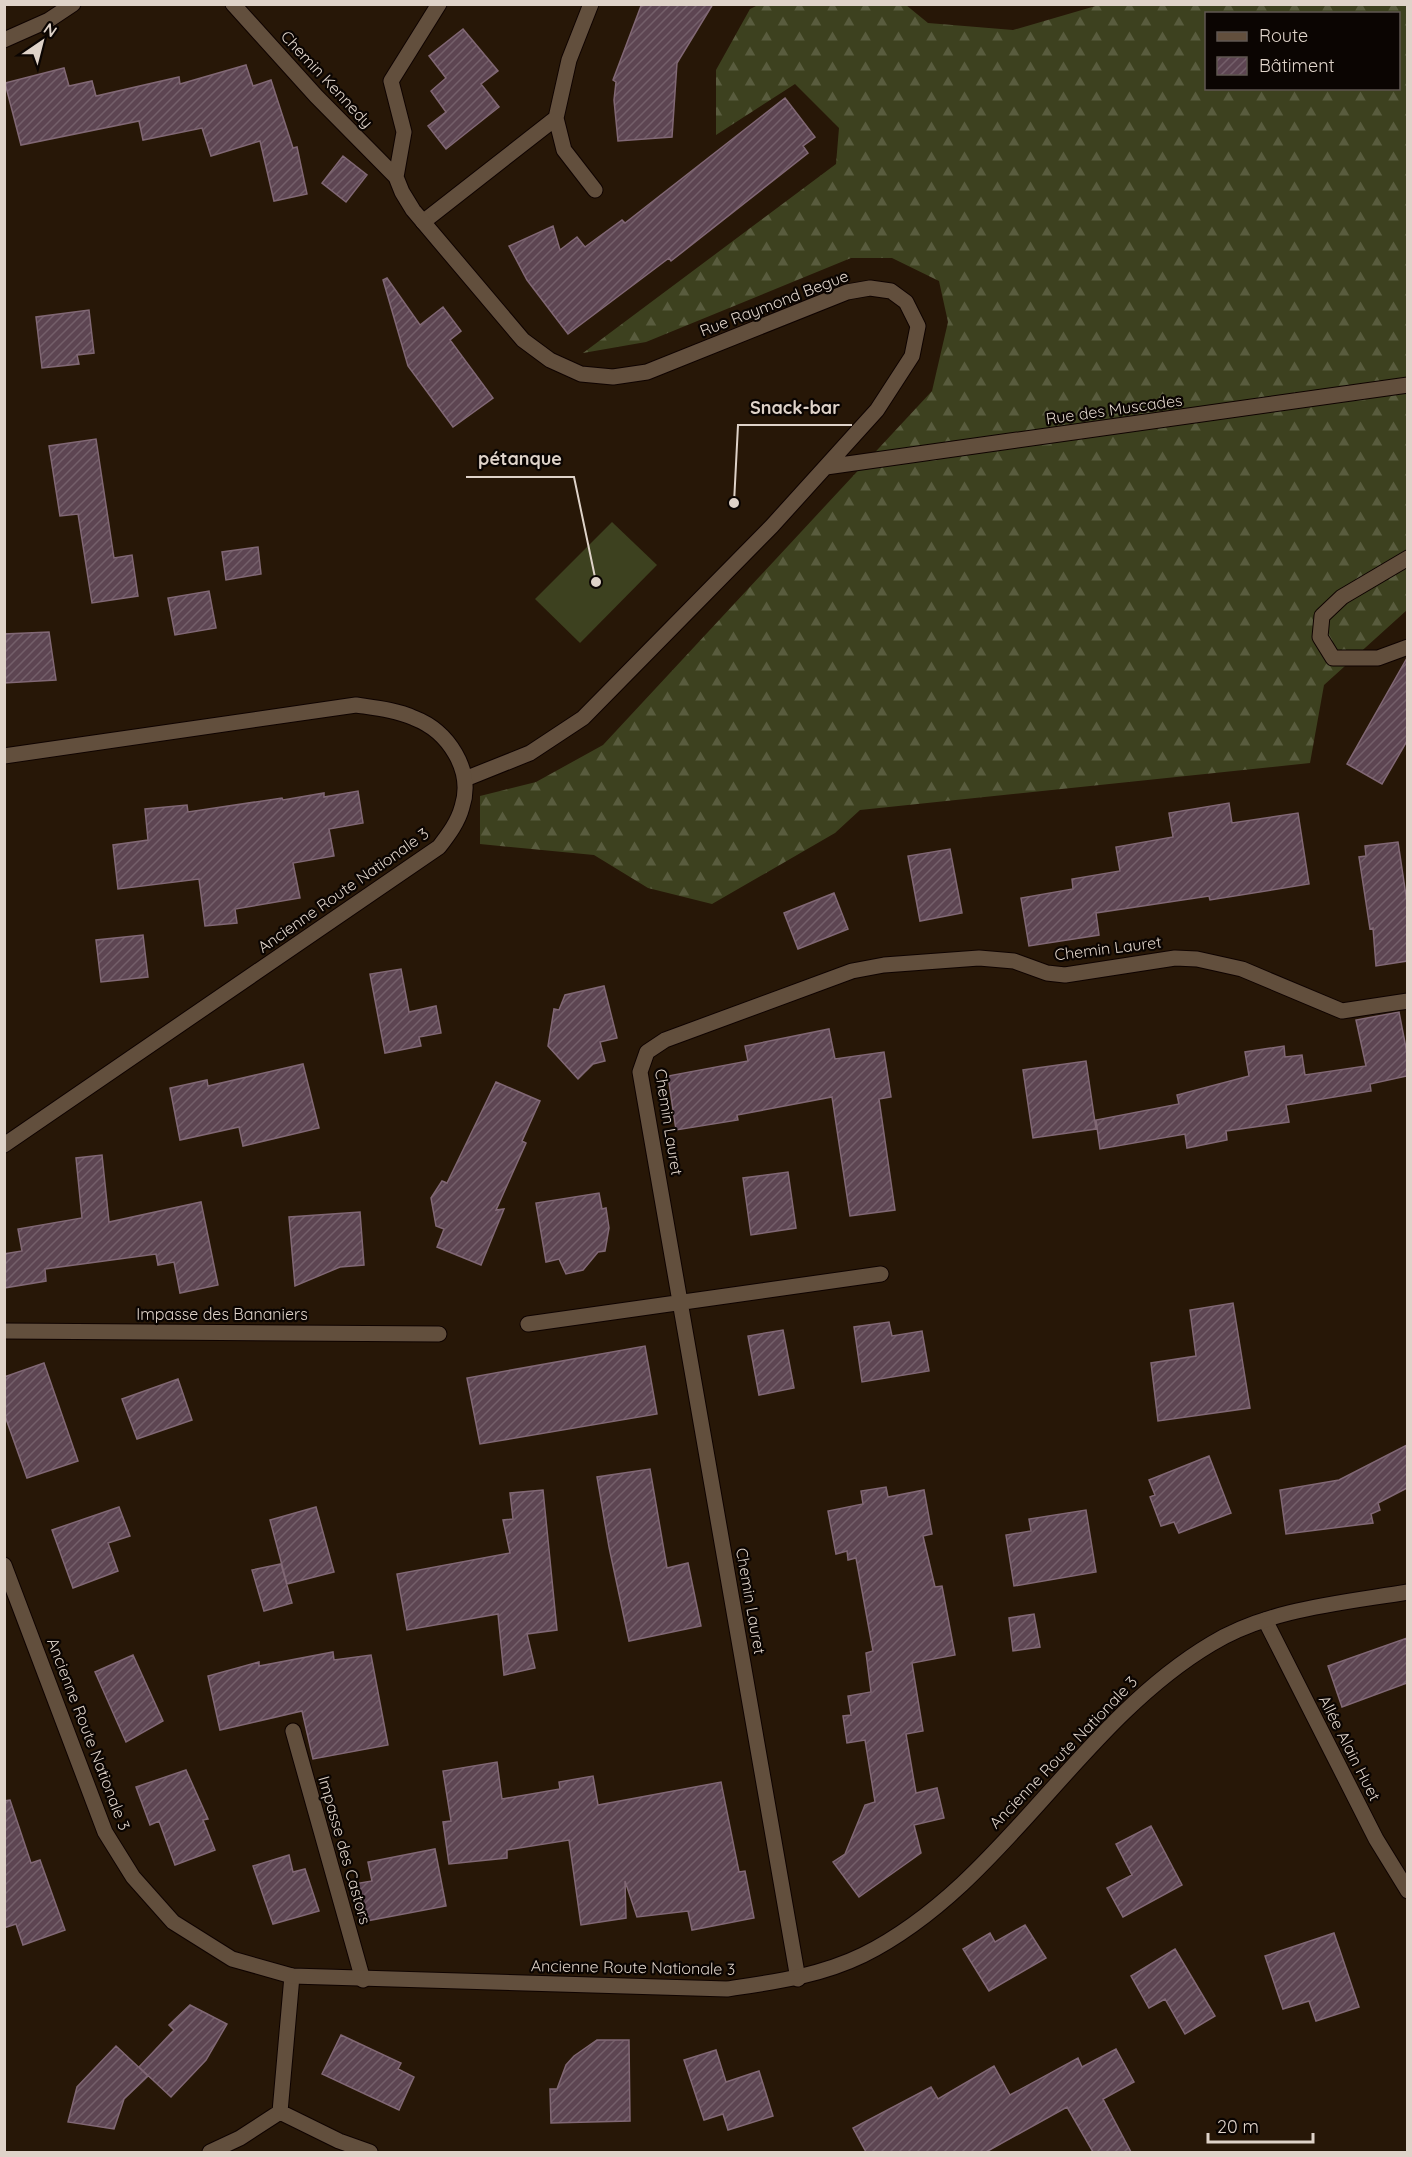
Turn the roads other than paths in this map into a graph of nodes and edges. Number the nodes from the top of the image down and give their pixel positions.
1 (73, 4) edge
2 (440, 4) edge
3 (591, 4) edge
4 (233, 5) edge
5 (4, 40) edge
6 (556, 118) junction
7 (396, 177) junction
8 (595, 190) dead end
9 (423, 222) junction
10 (1407, 385) edge
11 (826, 467) junction
12 (1407, 558) edge
13 (1407, 647) edge
14 (4, 756) edge
15 (465, 779) junction
16 (1407, 1001) edge
17 (4, 1145) edge
18 (881, 1274) dead end
19 (681, 1302) junction
20 (528, 1324) dead end
21 (4, 1330) edge
22 (439, 1334) dead end
23 (4, 1565) edge
24 (1407, 1592) edge
25 (1265, 1620) junction
26 (293, 1731) dead end
27 (1407, 1890) edge
28 (291, 1976) junction
29 (798, 1979) junction
30 (363, 1980) junction
31 (280, 2112) junction
32 (210, 2152) edge
33 (370, 2152) edge

1 - 5 street
2 - 7 street
3 - 6 street
4 - 7 street, Chemin Kennedy
6 - 8 street
6 - 9 street
7 - 9 street, Rue Raymond Begue
9 - 11 street, Rue Raymond Begue
10 - 11 street, Rue des Muscades
11 - 15 street, Rue Raymond Begue
12 - 13 street
14 - 15 street, Ancienne Route Nationale 3
15 - 17 street, Ancienne Route Nationale 3
16 - 19 street, Chemin Lauret
18 - 19 street
19 - 20 street
19 - 29 street, Chemin Lauret
21 - 22 street, Impasse des Bananiers
23 - 28 street, Ancienne Route Nationale 3
24 - 25 street, Ancienne Route Nationale 3
25 - 27 street, Allée Alain Huet
25 - 29 street, Ancienne Route Nationale 3
26 - 30 street, Impasse des Castors
28 - 30 street, Ancienne Route Nationale 3
28 - 31 street
29 - 30 street, Ancienne Route Nationale 3
31 - 32 street
31 - 33 street

